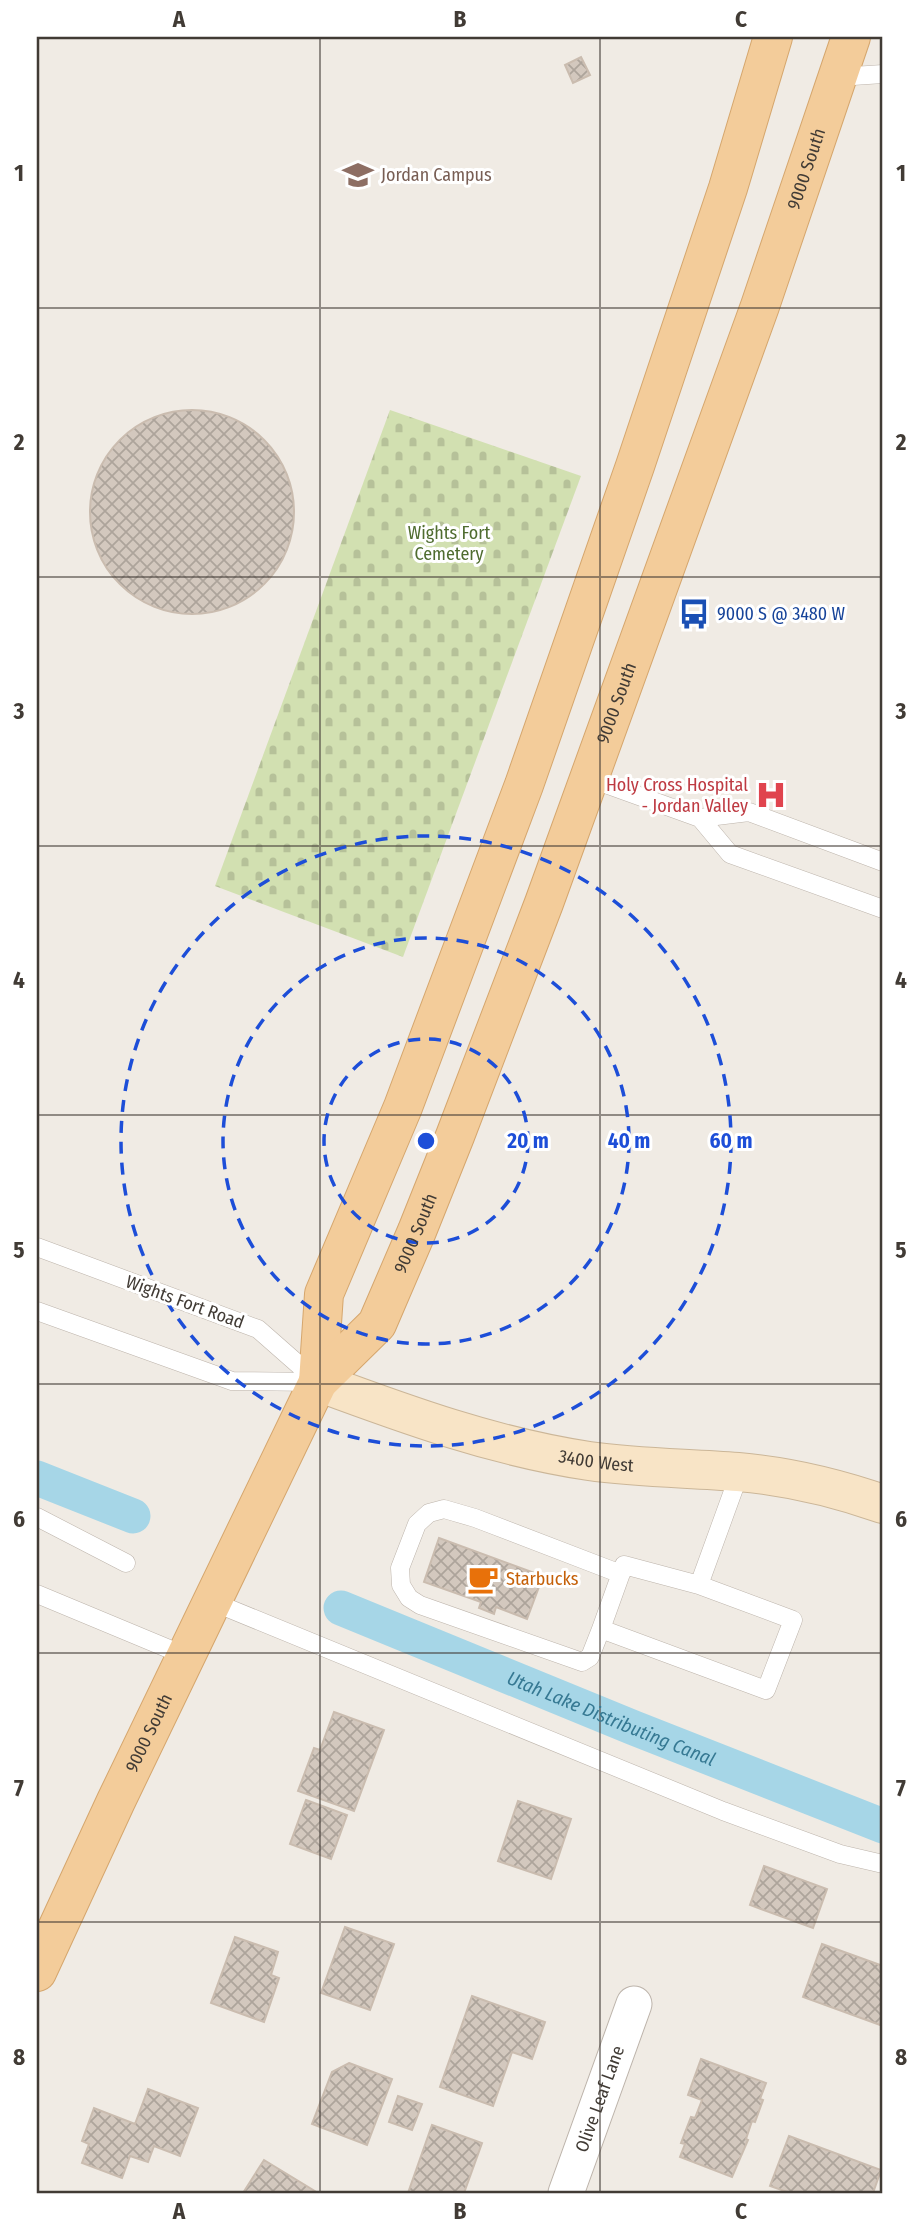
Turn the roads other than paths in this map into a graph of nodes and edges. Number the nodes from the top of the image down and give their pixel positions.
1 (773, 37) edge
2 (851, 37) edge
3 (883, 74) edge
4 (838, 77) junction
5 (589, 778) junction
6 (700, 818) junction
7 (883, 862) edge
8 (883, 909) edge
9 (37, 1247) edge
10 (37, 1311) edge
11 (318, 1382) junction
12 (740, 1472) junction
13 (883, 1504) edge
14 (37, 1517) edge
15 (126, 1563) dead end
16 (621, 1574) junction
17 (699, 1586) junction
18 (37, 1594) edge
19 (213, 1602) junction
20 (601, 1629) junction
21 (186, 1656) junction
22 (883, 1864) edge
23 (37, 1972) edge
24 (634, 2004) dead end
25 (566, 2193) edge

1 - 11 main road, 9000 South
2 - 4 main road, 9000 South
3 - 4 lane
4 - 5 main road, 9000 South
5 - 6 lane
5 - 11 main road, 9000 South
6 - 7 lane
6 - 8 lane
9 - 11 lane, Wights Fort Road
10 - 11 lane
11 - 12 street, 3400 West
11 - 19 main road, 9000 South
12 - 13 street, 3400 West
12 - 17 lane
14 - 15 lane
16 - 17 lane
16 - 20 lane
16 - 20 lane
17 - 20 lane
18 - 21 lane
19 - 21 main road, 9000 South
19 - 22 lane
21 - 23 main road, 9000 South
24 - 25 street, Olive Leaf Lane

